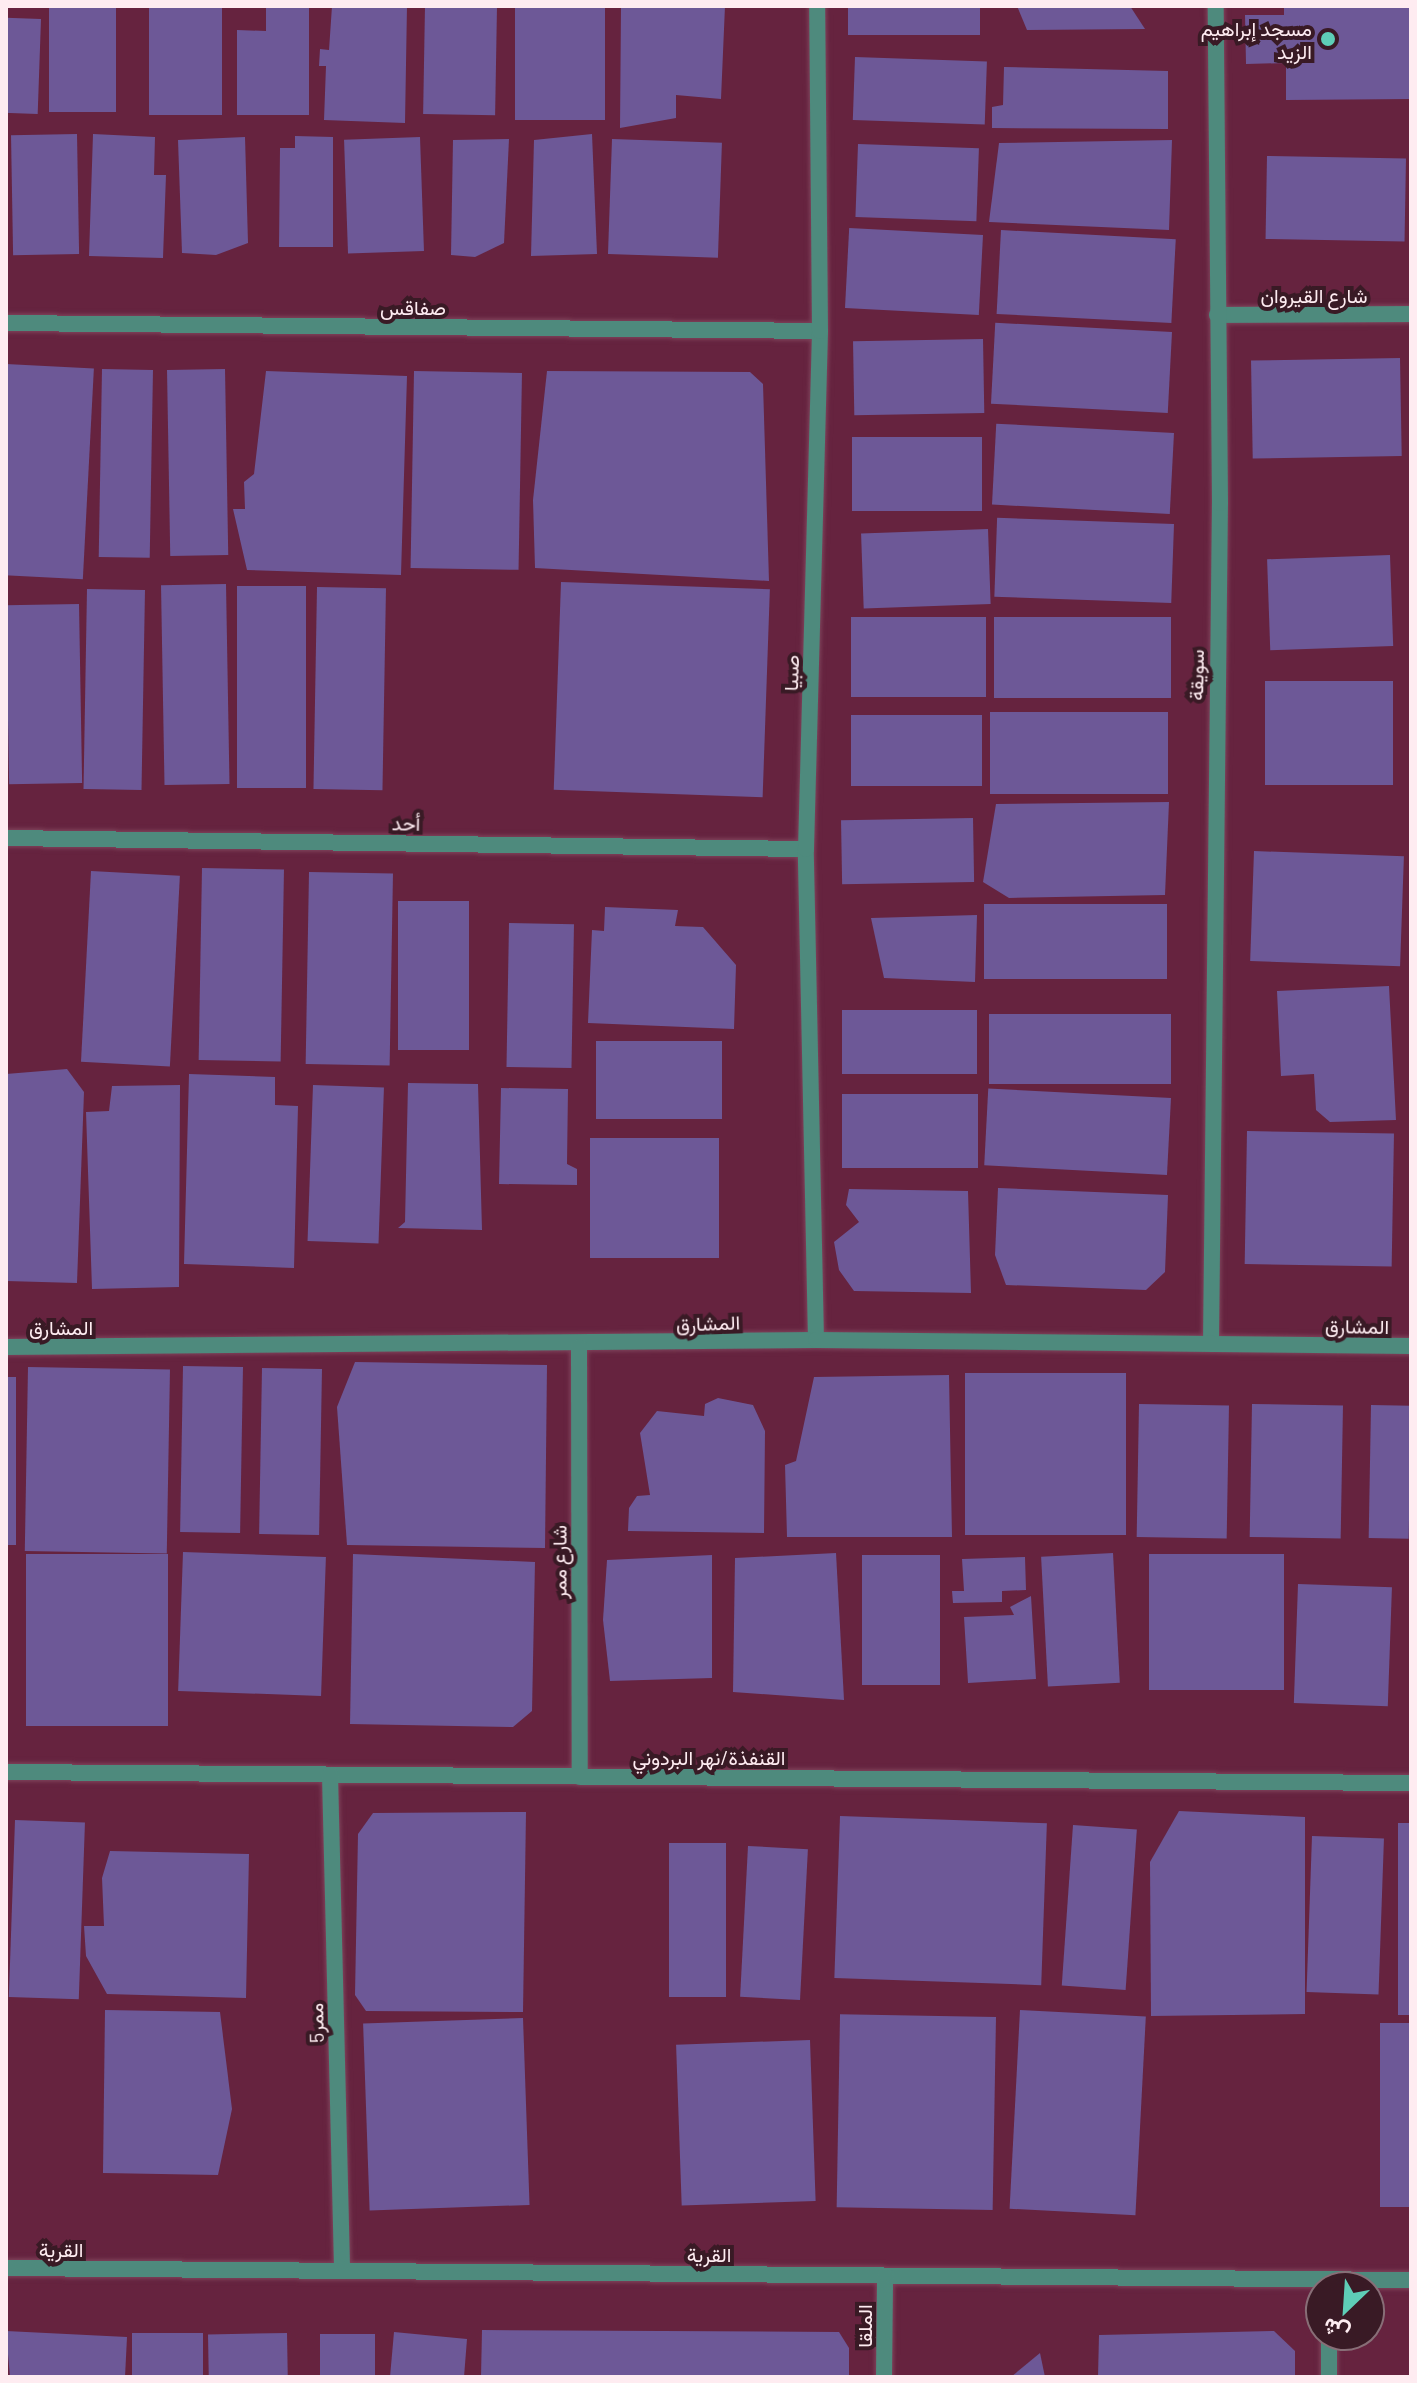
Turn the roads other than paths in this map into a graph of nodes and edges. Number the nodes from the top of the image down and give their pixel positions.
1 (817, 6) edge
2 (1216, 6) edge
3 (1411, 314) edge
4 (1217, 315) junction
5 (6, 323) edge
6 (820, 331) junction
7 (6, 838) edge
8 (806, 849) junction
9 (816, 1340) junction
10 (1211, 1344) junction
11 (1411, 1346) edge
12 (6, 1347) edge
13 (579, 1347) junction
14 (6, 1772) edge
15 (330, 1775) junction
16 (580, 1777) junction
17 (1411, 1783) edge
18 (6, 2268) edge
19 (342, 2271) junction
20 (885, 2276) junction
21 (1411, 2280) edge
22 (1385, 2281) edge
23 (1305, 2283) edge
24 (1329, 2351) edge
25 (884, 2377) edge
26 (1329, 2377) edge

1 - 6 street, صبيا
2 - 4 street, سويقة
3 - 4 street, شارع القيروان
4 - 10 street, سويقة
5 - 6 street, صفاقس
6 - 8 street, صبيا
7 - 8 street, أحد
8 - 9 street, صبيا
9 - 10 street, المشارق
9 - 13 street, المشارق
10 - 11 street, المشارق
12 - 13 street, المشارق
13 - 16 street, شارع ممر
14 - 15 street, القنفذة/نهر البردوني
15 - 16 street, القنفذة/نهر البردوني
15 - 19 street, ممر5
16 - 17 street, القنفذة/نهر البردوني
18 - 19 street, القرية
19 - 20 street, القرية
20 - 23 street, القرية
20 - 25 street, الملقا
21 - 22 street, القرية
24 - 26 street

